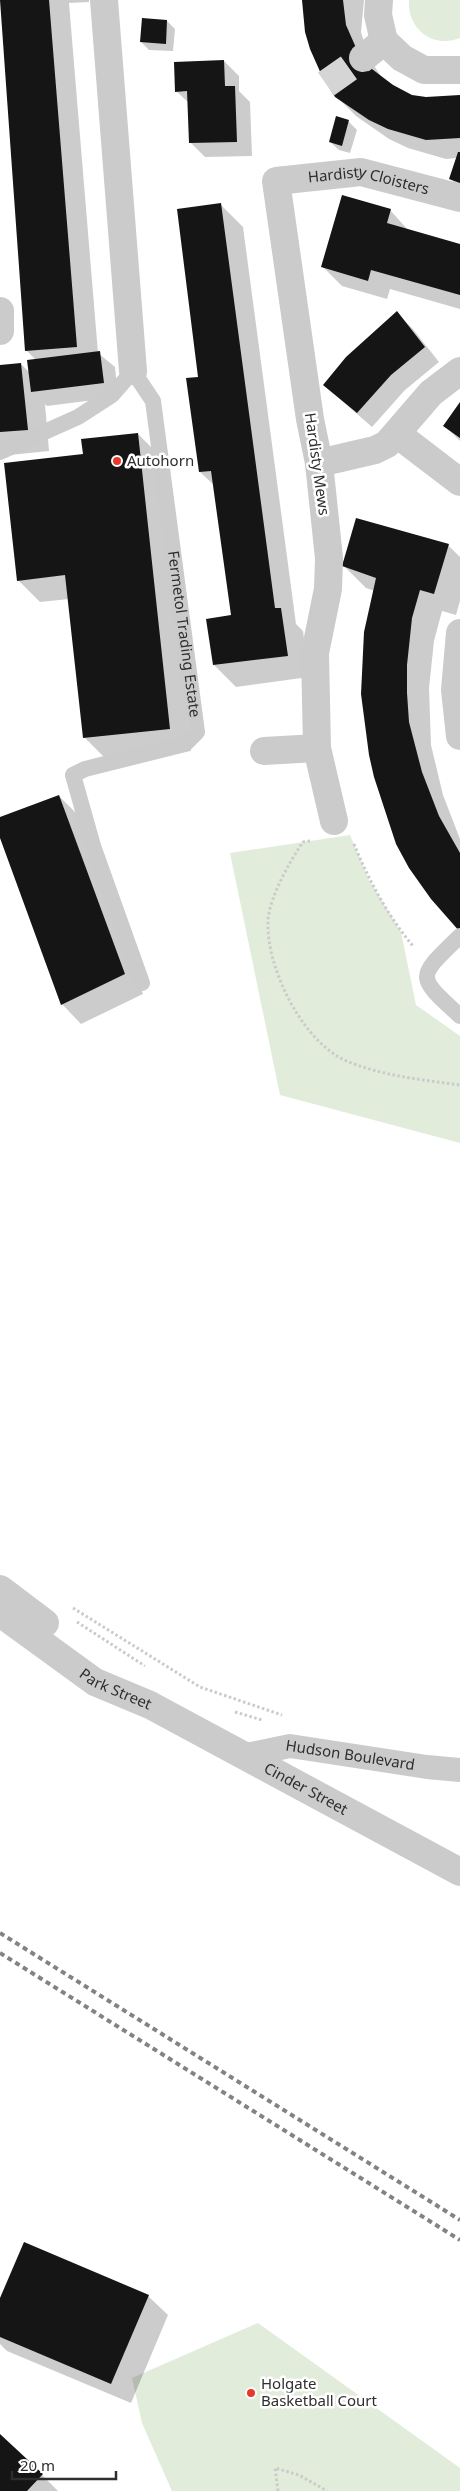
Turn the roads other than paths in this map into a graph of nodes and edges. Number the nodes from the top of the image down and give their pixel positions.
1 (104, 0) edge
2 (379, 0) edge
3 (384, 40) junction
4 (363, 58) tunnel mouth
5 (460, 70) edge
6 (276, 181) joint
7 (460, 198) edge
8 (133, 370) junction
9 (460, 371) edge
10 (397, 434) junction
11 (0, 452) edge
12 (319, 463) junction
13 (460, 482) edge
14 (460, 633) edge
15 (460, 736) edge
16 (317, 748) junction
17 (264, 752) dead end
18 (336, 828) road end
19 (460, 936) edge
20 (142, 983) dead end
21 (460, 1016) edge
22 (0, 1589) edge
23 (0, 1613) edge
24 (150, 1705) junction
25 (242, 1756) junction
26 (460, 1770) edge
27 (460, 1872) edge

1 - 8 street
2 - 3 street
3 - 4 street
3 - 5 street
6 - 7 street, Hardisty Cloisters
6 - 12 street, Hardisty Mews
8 - 11 lane
8 - 20 lane, Fermetol Trading Estate
9 - 10 street
10 - 12 street
10 - 13 street
12 - 16 street, Hardisty Mews
14 - 15 street
16 - 17 street
16 - 18 street, Hardisty Mews
19 - 21 lane
22 - 24 street, Park Street
23 - 24 street, Park Street
24 - 25 street, Cinder Street
25 - 26 street, Hudson Boulevard
25 - 27 street, Cinder Street

